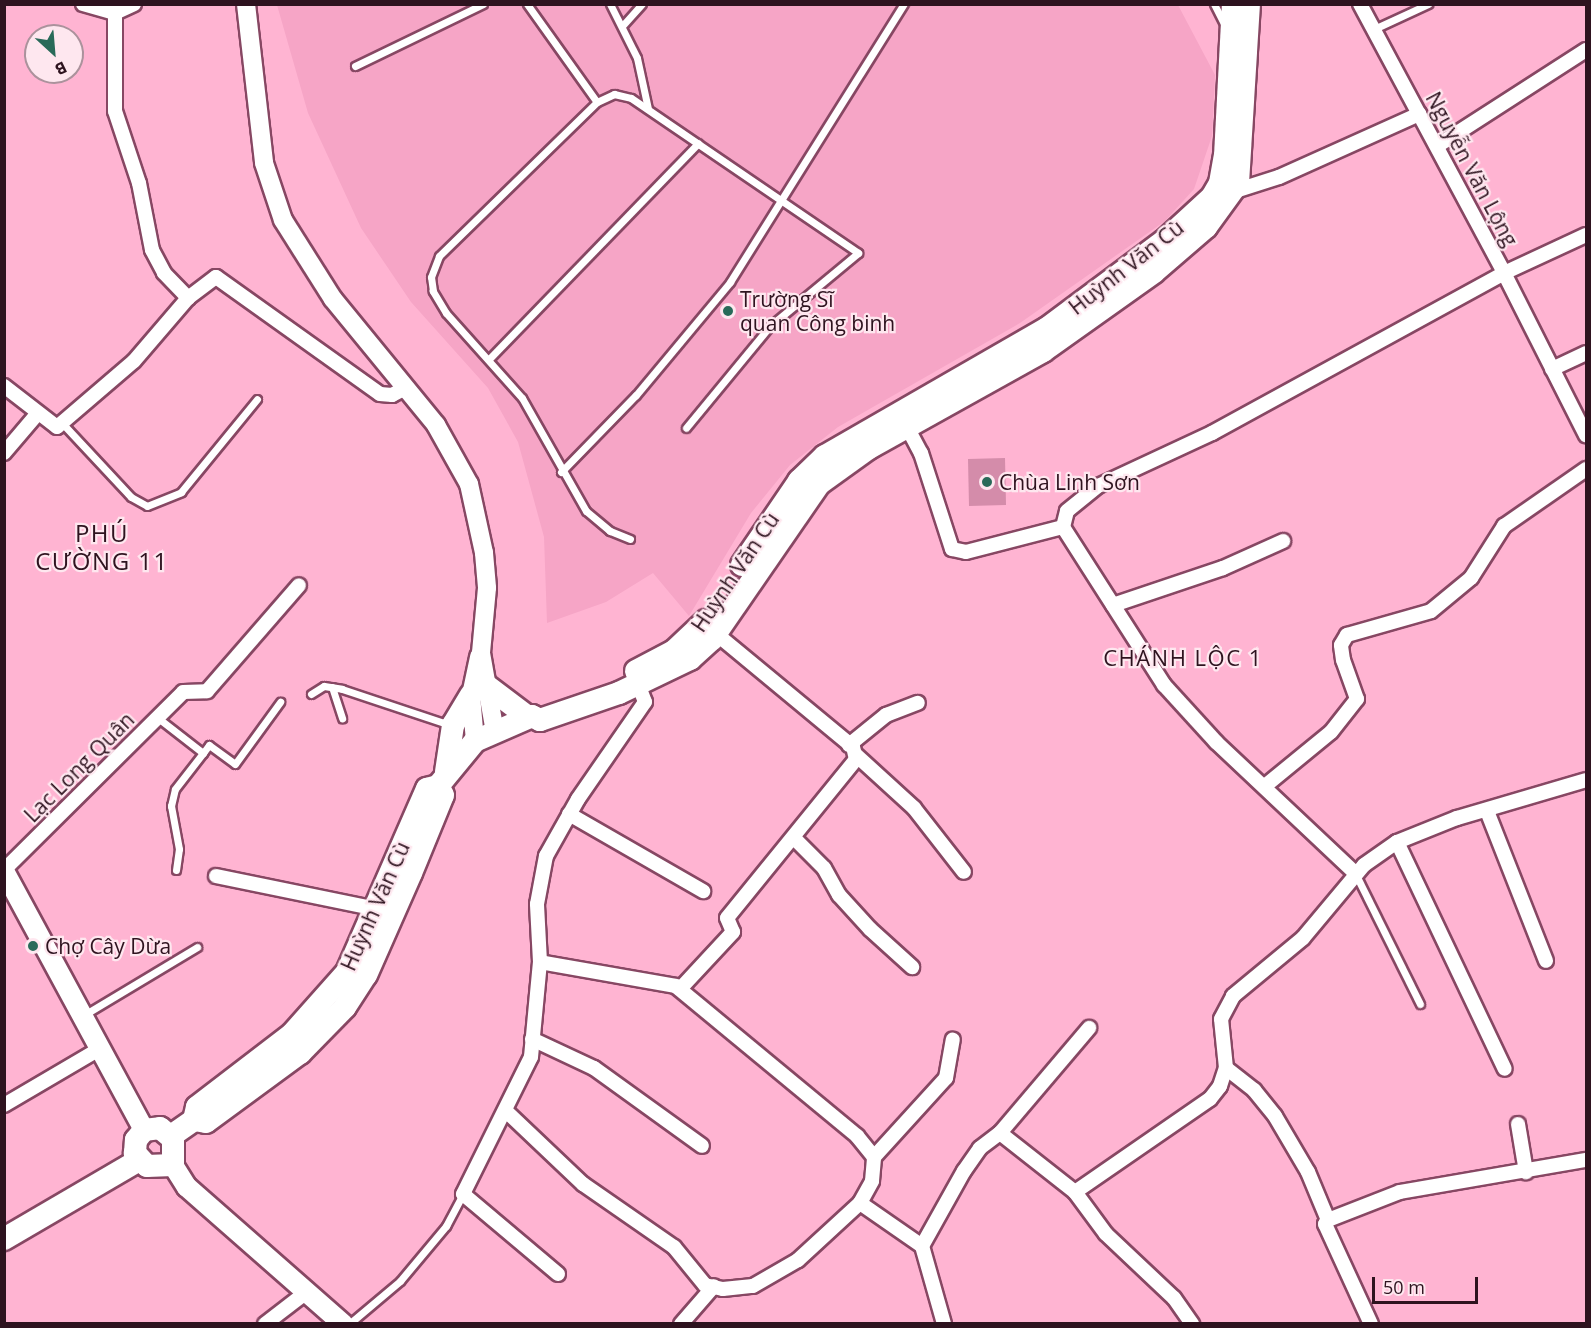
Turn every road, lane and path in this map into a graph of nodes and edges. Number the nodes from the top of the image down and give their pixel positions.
1 (82, 4) edge
2 (134, 4) edge
3 (246, 4) edge
4 (483, 4) edge
5 (526, 4) edge
6 (610, 4) edge
7 (642, 4) edge
8 (904, 4) edge
9 (1215, 4) edge
10 (1233, 4) edge
11 (1249, 4) edge
12 (1360, 4) edge
13 (1428, 4) edge
14 (115, 13) junction
15 (623, 26) junction
16 (1374, 29) junction
17 (1231, 38) junction
18 (1587, 50) edge
19 (355, 66) dead end
20 (597, 102) junction
21 (648, 109) junction
22 (1419, 114) junction
23 (698, 143) junction
24 (1437, 146) junction
25 (1235, 191) junction
26 (1212, 197) junction
27 (784, 201) junction
28 (1587, 235) edge
29 (1504, 273) junction
30 (188, 298) junction
31 (1587, 353) edge
32 (490, 358) junction
33 (1552, 369) junction
34 (4, 386) edge
35 (405, 388) junction
36 (257, 399) dead end
37 (38, 413) junction
38 (60, 425) junction
39 (907, 427) junction
40 (686, 428) dead end
41 (1586, 434) edge
42 (4, 453) edge
43 (1587, 469) edge
44 (561, 472) junction
45 (1064, 526) junction
46 (630, 539) dead end
47 (1283, 541) dead end
48 (299, 585) dead end
49 (1113, 605) junction
50 (715, 633) junction
51 (636, 679) junction
52 (332, 687) junction
53 (479, 690) junction
54 (311, 694) dead end
55 (280, 702) dead end
56 (918, 703) dead end
57 (530, 717) junction
58 (158, 718) junction
59 (342, 718) dead end
60 (453, 726) junction
61 (485, 736) junction
62 (852, 750) junction
63 (203, 753) junction
64 (442, 780) junction
65 (1587, 780) edge
66 (1265, 786) junction
67 (1487, 811) junction
68 (569, 813) junction
69 (794, 838) junction
70 (1397, 842) junction
71 (4, 870) edge
72 (176, 870) dead end
73 (964, 872) dead end
74 (1356, 874) junction
75 (216, 876) dead end
76 (703, 891) dead end
77 (377, 909) junction
78 (370, 946) junction
79 (197, 947) dead end
80 (1546, 961) dead end
81 (540, 962) junction
82 (912, 967) dead end
83 (680, 989) junction
84 (1420, 1004) dead end
85 (84, 1015) junction
86 (1089, 1028) dead end
87 (532, 1038) junction
88 (953, 1040) dead end
89 (101, 1048) junction
90 (1226, 1068) junction
91 (1505, 1069) dead end
92 (4, 1106) edge
93 (507, 1112) junction
94 (1518, 1124) dead end
95 (144, 1130) junction
96 (1000, 1133) junction
97 (171, 1136) junction
98 (702, 1146) dead end
99 (874, 1157) junction
100 (139, 1160) junction
101 (1587, 1160) edge
102 (173, 1165) junction
103 (1526, 1172) junction
104 (1075, 1192) junction
105 (463, 1194) junction
106 (860, 1203) junction
107 (1328, 1220) junction
108 (4, 1239) edge
109 (922, 1246) junction
110 (558, 1274) dead end
111 (714, 1287) junction
112 (304, 1294) junction
113 (265, 1323) edge
114 (343, 1323) edge
115 (349, 1323) edge
116 (681, 1323) edge
117 (944, 1323) edge
118 (1192, 1323) edge
119 (1371, 1323) edge

1 - 14 street
2 - 14 street
3 - 35 street
4 - 19 lane
5 - 20 lane
6 - 15 lane
7 - 15 lane
8 - 27 lane
9 - 17 lane
10 - 17 main road, Huỳnh Văn Cù
11 - 25 main road
12 - 16 street, Nguyễn Văn Lộng
13 - 16 lane
14 - 30 street
15 - 21 lane
16 - 22 street, Nguyễn Văn Lộng
17 - 26 main road, Huỳnh Văn Cù
18 - 24 street
20 - 21 lane
20 - 32 lane
21 - 23 lane
22 - 24 street, Nguyễn Văn Lộng
22 - 25 street
23 - 27 lane
23 - 32 lane
24 - 29 street, Nguyễn Văn Lộng
25 - 26 main road
25 - 39 main road
26 - 51 main road, Huỳnh Văn Cù
27 - 40 lane
27 - 44 lane
28 - 29 street, Nguyễn Văn Lộng
29 - 33 street
29 - 45 street
30 - 35 street
30 - 38 street
31 - 33 street
32 - 44 lane
33 - 41 street
34 - 37 street
35 - 53 street
36 - 38 lane
37 - 38 street
37 - 42 street
39 - 45 street
39 - 50 main road
43 - 66 street
44 - 46 lane
45 - 49 street
47 - 49 street
48 - 58 street, Lạc Long Quân
49 - 66 street
50 - 51 main road
50 - 62 street
51 - 57 main road, Huỳnh Văn Cù
51 - 68 street
52 - 54 lane
52 - 59 lane
52 - 60 lane
53 - 57 main road
53 - 60 main road
53 - 61 street
55 - 63 lane
56 - 62 street
57 - 61 main road, Huỳnh Văn Cù
58 - 63 lane
58 - 71 street, Lạc Long Quân
60 - 64 main road
61 - 64 main road, Huỳnh Văn Cù
62 - 69 street
62 - 73 street
63 - 72 lane
64 - 77 main road, Huỳnh Văn Cù
64 - 78 main road
65 - 67 street
66 - 74 street
67 - 70 street
67 - 80 street
68 - 76 street
68 - 81 street
69 - 82 street
69 - 83 street
70 - 74 street
70 - 91 street
71 - 85 main road
74 - 84 lane
74 - 90 street
75 - 77 street
77 - 78 main road, Huỳnh Văn Cù
78 - 97 main road
79 - 85 lane
81 - 83 street
81 - 87 street
83 - 99 street
85 - 89 main road
86 - 96 street
87 - 93 street
87 - 98 street
88 - 99 street
89 - 92 street
89 - 95 main road
90 - 104 street
90 - 107 street
93 - 105 street
93 - 111 street
94 - 103 street
95 - 97 main road
95 - 100 main road
96 - 104 street
96 - 109 street
97 - 102 main road
99 - 106 street
100 - 102 main road
100 - 108 main road
101 - 103 street
102 - 112 main road
103 - 107 street
104 - 118 street
105 - 110 street
105 - 115 lane
106 - 109 street
106 - 111 street
107 - 119 street
109 - 117 street
111 - 116 street
112 - 113 street
112 - 114 main road

